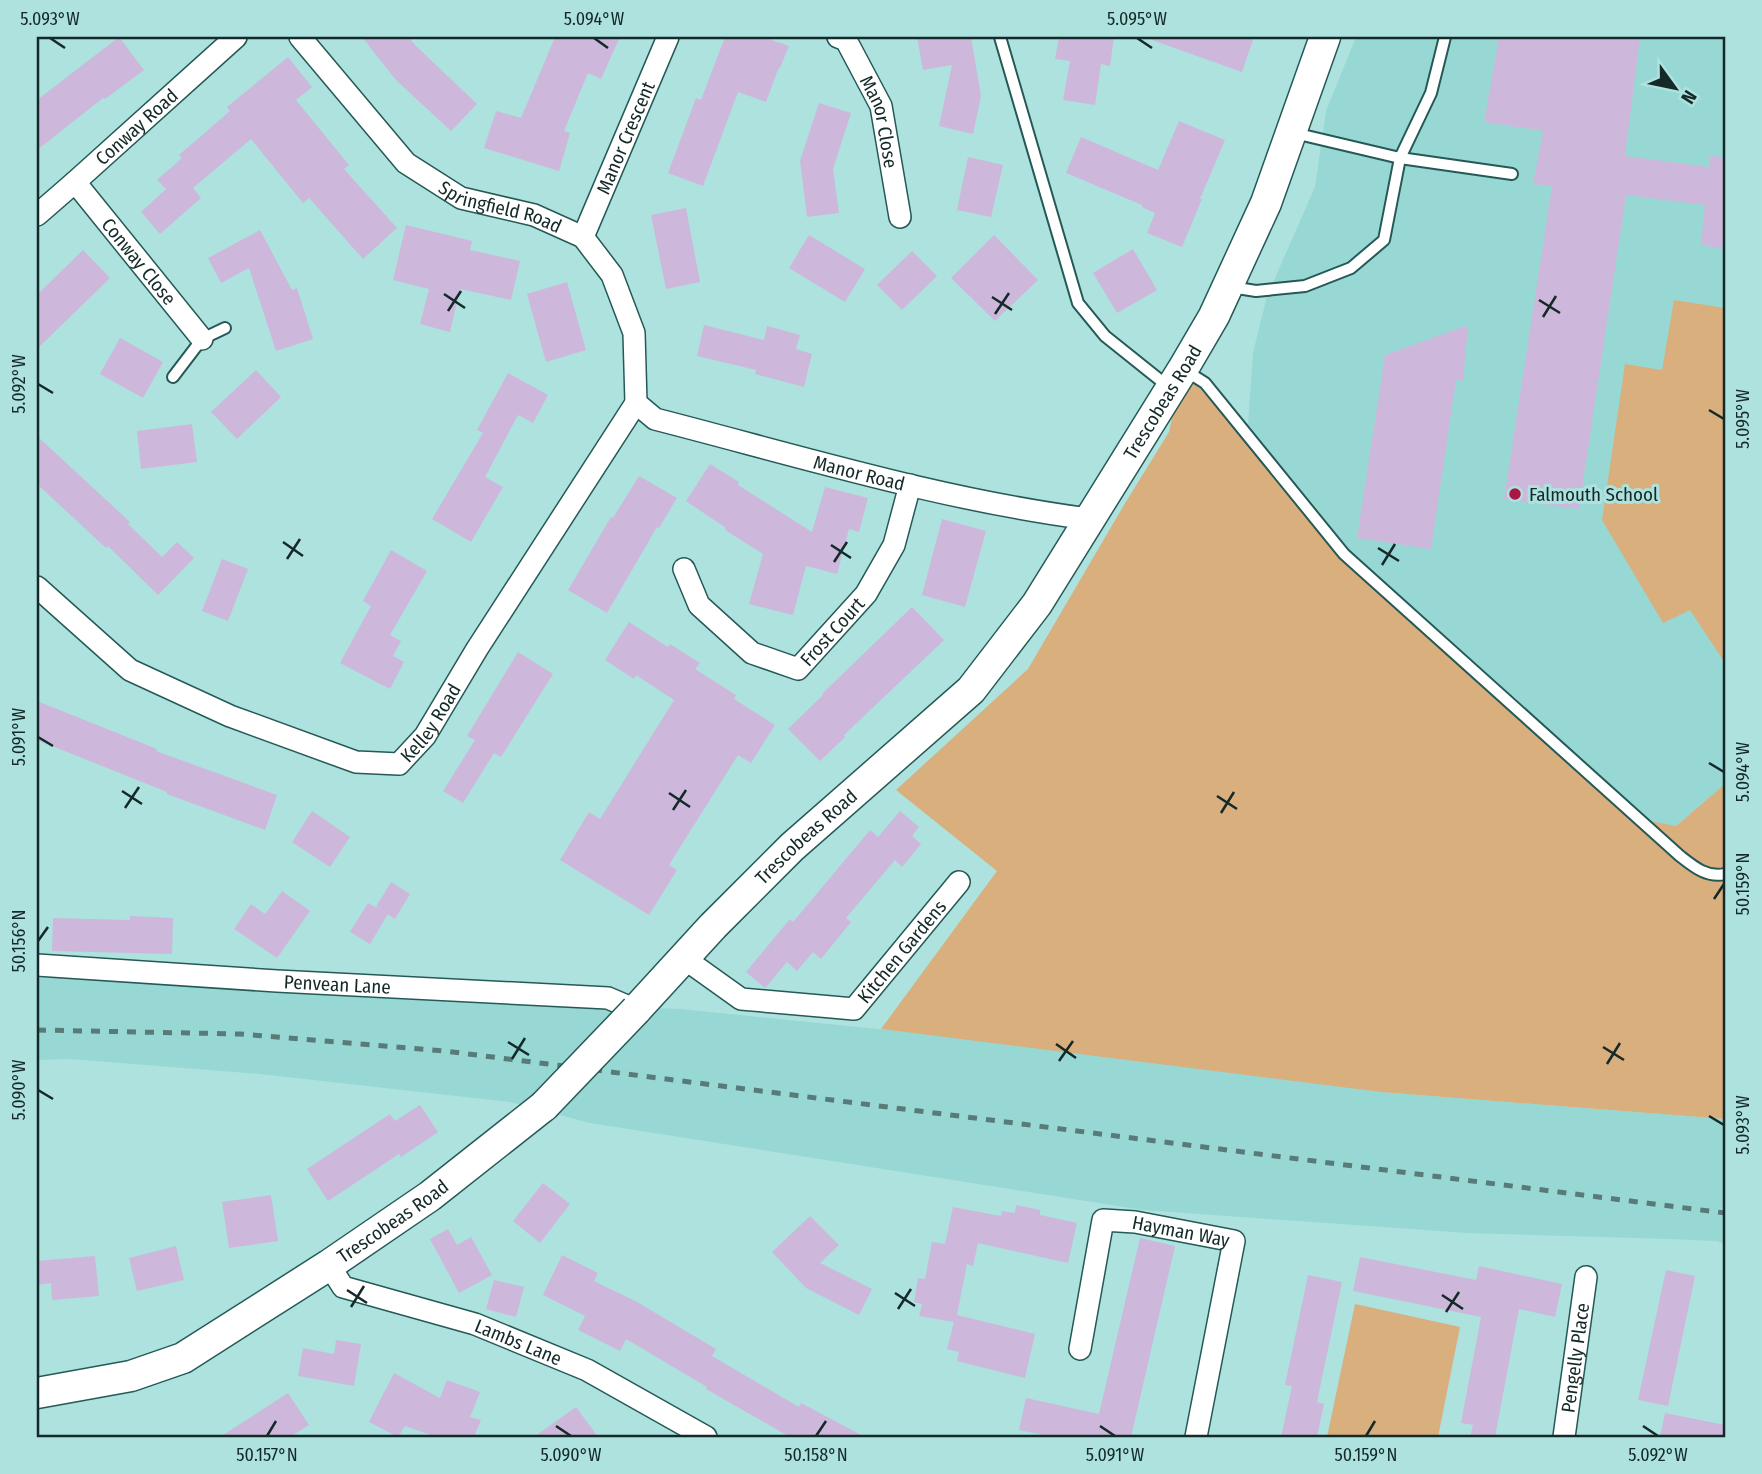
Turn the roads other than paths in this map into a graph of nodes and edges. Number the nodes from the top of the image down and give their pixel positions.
1 (236, 37) edge
2 (300, 37) edge
3 (668, 37) edge
4 (838, 37) edge
5 (1000, 37) edge
6 (1325, 37) edge
7 (1445, 37) edge
8 (1292, 132) junction
9 (1400, 158) junction
10 (1512, 174) dead end
11 (75, 182) junction
12 (37, 215) edge
13 (900, 217) dead end
14 (583, 237) junction
15 (1228, 286) junction
16 (225, 328) dead end
17 (202, 339) junction
18 (173, 377) dead end
19 (1177, 379) junction
20 (636, 403) junction
21 (910, 485) junction
22 (1089, 519) junction
23 (684, 569) dead end
24 (37, 587) edge
25 (1725, 874) edge
26 (959, 882) dead end
27 (685, 959) junction
28 (37, 965) edge
29 (636, 1010) junction
30 (329, 1265) junction
31 (1586, 1277) dead end
32 (1080, 1349) dead end
33 (37, 1394) edge
34 (706, 1437) edge
35 (1196, 1437) edge
36 (1564, 1437) edge

1 - 11 street, Conway Road
2 - 14 street, Springfield Road
3 - 14 street, Manor Crescent
4 - 13 street, Manor Close
5 - 19 lane
6 - 8 street, Trescobeas Road
7 - 9 lane
8 - 9 lane
8 - 15 street, Trescobeas Road
9 - 10 lane
9 - 15 lane
11 - 12 street, Conway Road
11 - 17 street, Conway Close
14 - 20 street, Springfield Road
15 - 19 street, Trescobeas Road
16 - 17 lane
17 - 18 lane
19 - 22 street, Trescobeas Road
19 - 25 lane
20 - 21 street, Manor Road
20 - 24 street, Kelley Road
21 - 22 street, Manor Road
21 - 23 street, Frost Court
22 - 27 street, Trescobeas Road
26 - 27 street, Kitchen Gardens
27 - 29 street, Trescobeas Road
28 - 29 street, Penvean Lane
29 - 30 street, Trescobeas Road, bridge
30 - 33 street, Trescobeas Road
30 - 34 street, Lambs Lane
31 - 36 street, Pengelly Place
32 - 35 street, Hayman Way

